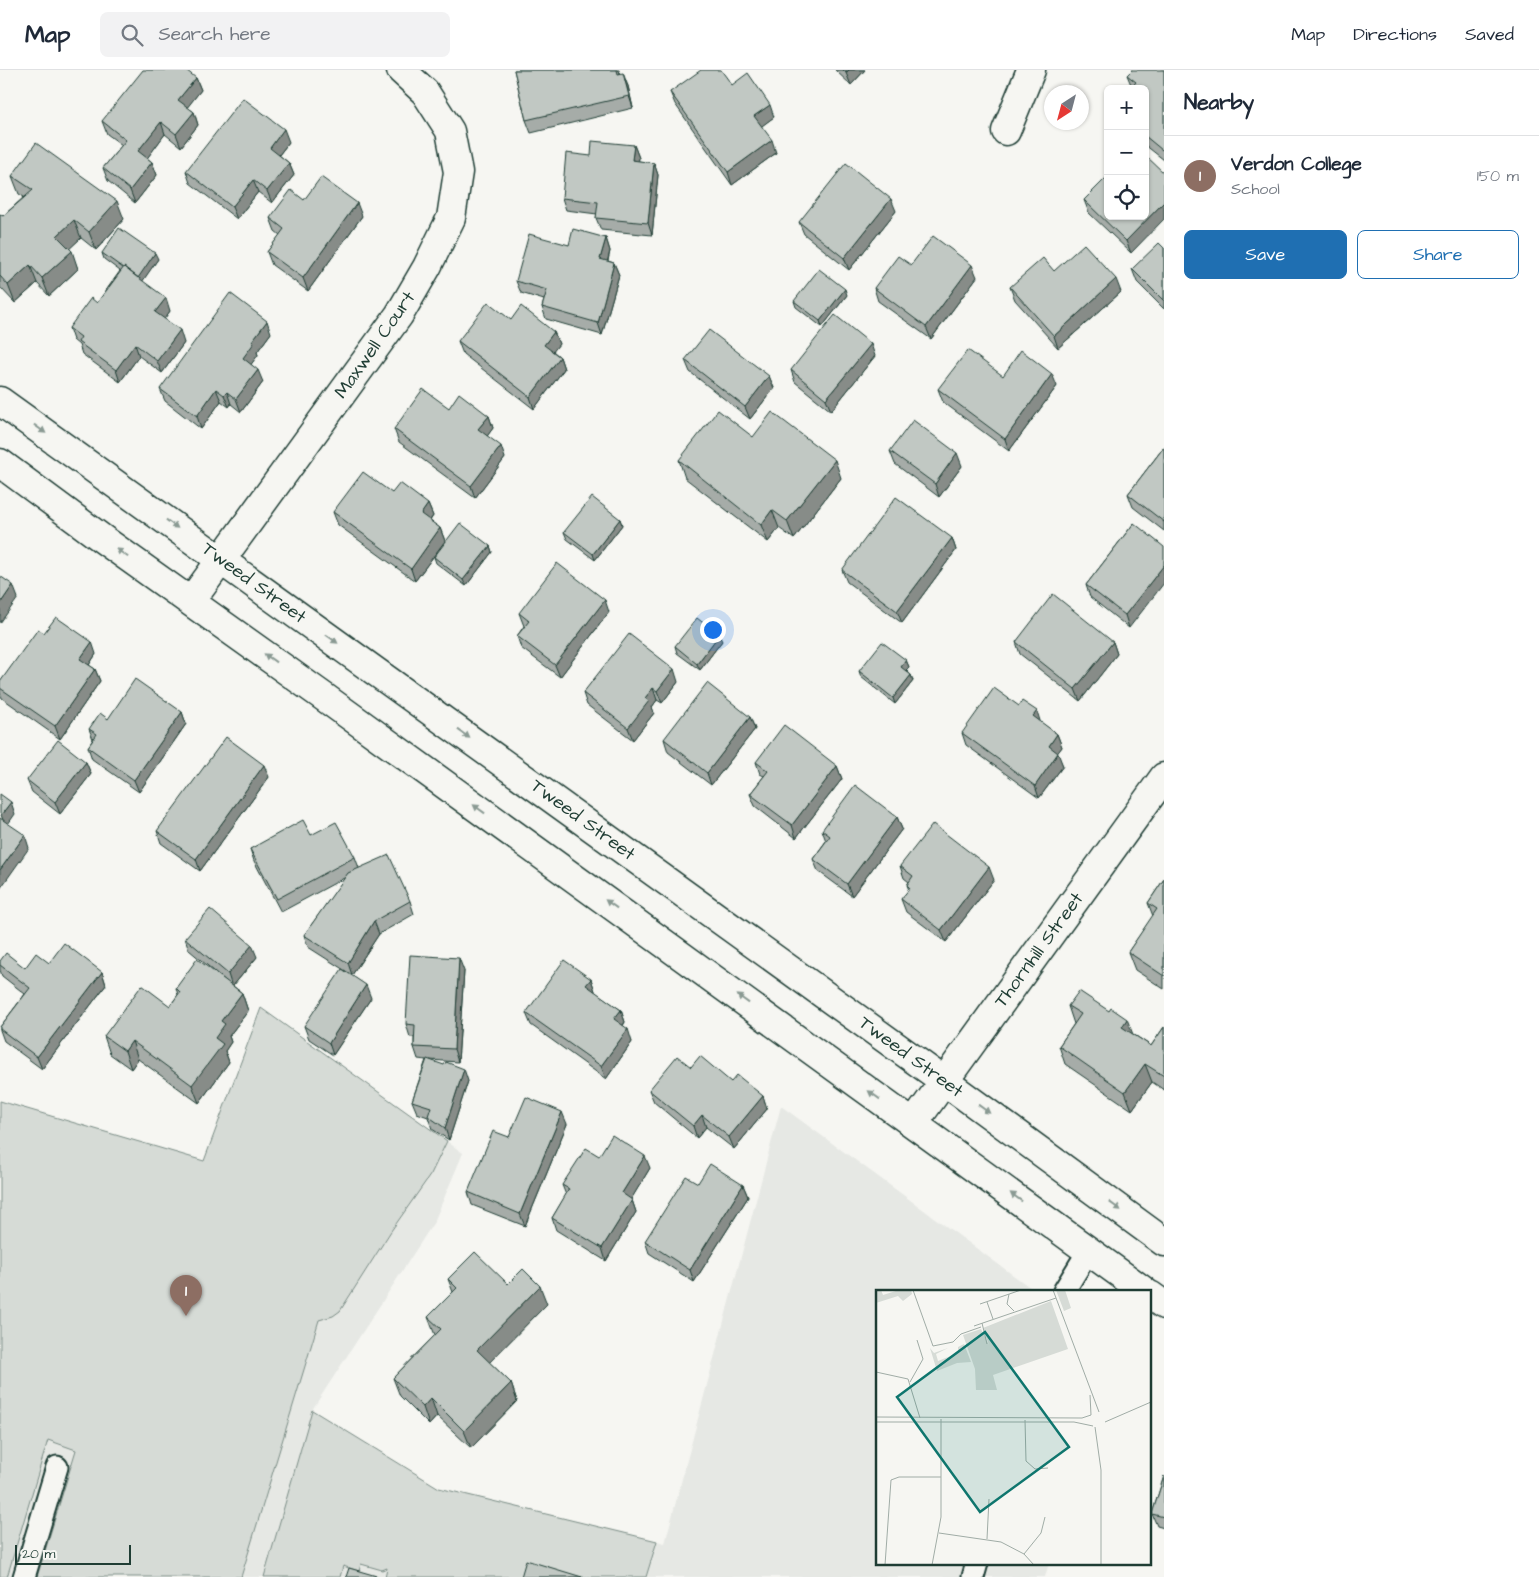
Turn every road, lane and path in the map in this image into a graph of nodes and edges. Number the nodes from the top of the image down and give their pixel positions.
1 (401, 70) edge
2 (1031, 70) edge
3 (1006, 132) dead end
4 (0, 401) edge
5 (0, 463) edge
6 (221, 559) junction
7 (191, 601) junction
8 (1164, 777) edge
9 (944, 1080) junction
10 (914, 1123) junction
11 (1164, 1242) edge
12 (1089, 1250) junction
13 (1065, 1290) edge
14 (1143, 1290) edge
15 (1152, 1296) edge
16 (1164, 1305) edge
17 (57, 1467) dead end
18 (977, 1564) edge
19 (24, 1577) edge
20 (972, 1577) edge

1 - 6 main road, Maxwell Court
2 - 3 main road
4 -> 6 main road, Tweed Street
7 -> 5 main road
6 - 7 main road, Maxwell Court
6 -> 9 main road, Tweed Street
10 -> 7 main road
8 - 9 main road, Thornhill Street
9 - 10 main road, Thornhill Street
9 -> 11 main road, Tweed Street
12 -> 10 main road
12 - 13 lane
12 - 14 main road
15 - 16 main road
17 - 19 lane
18 - 20 lane

